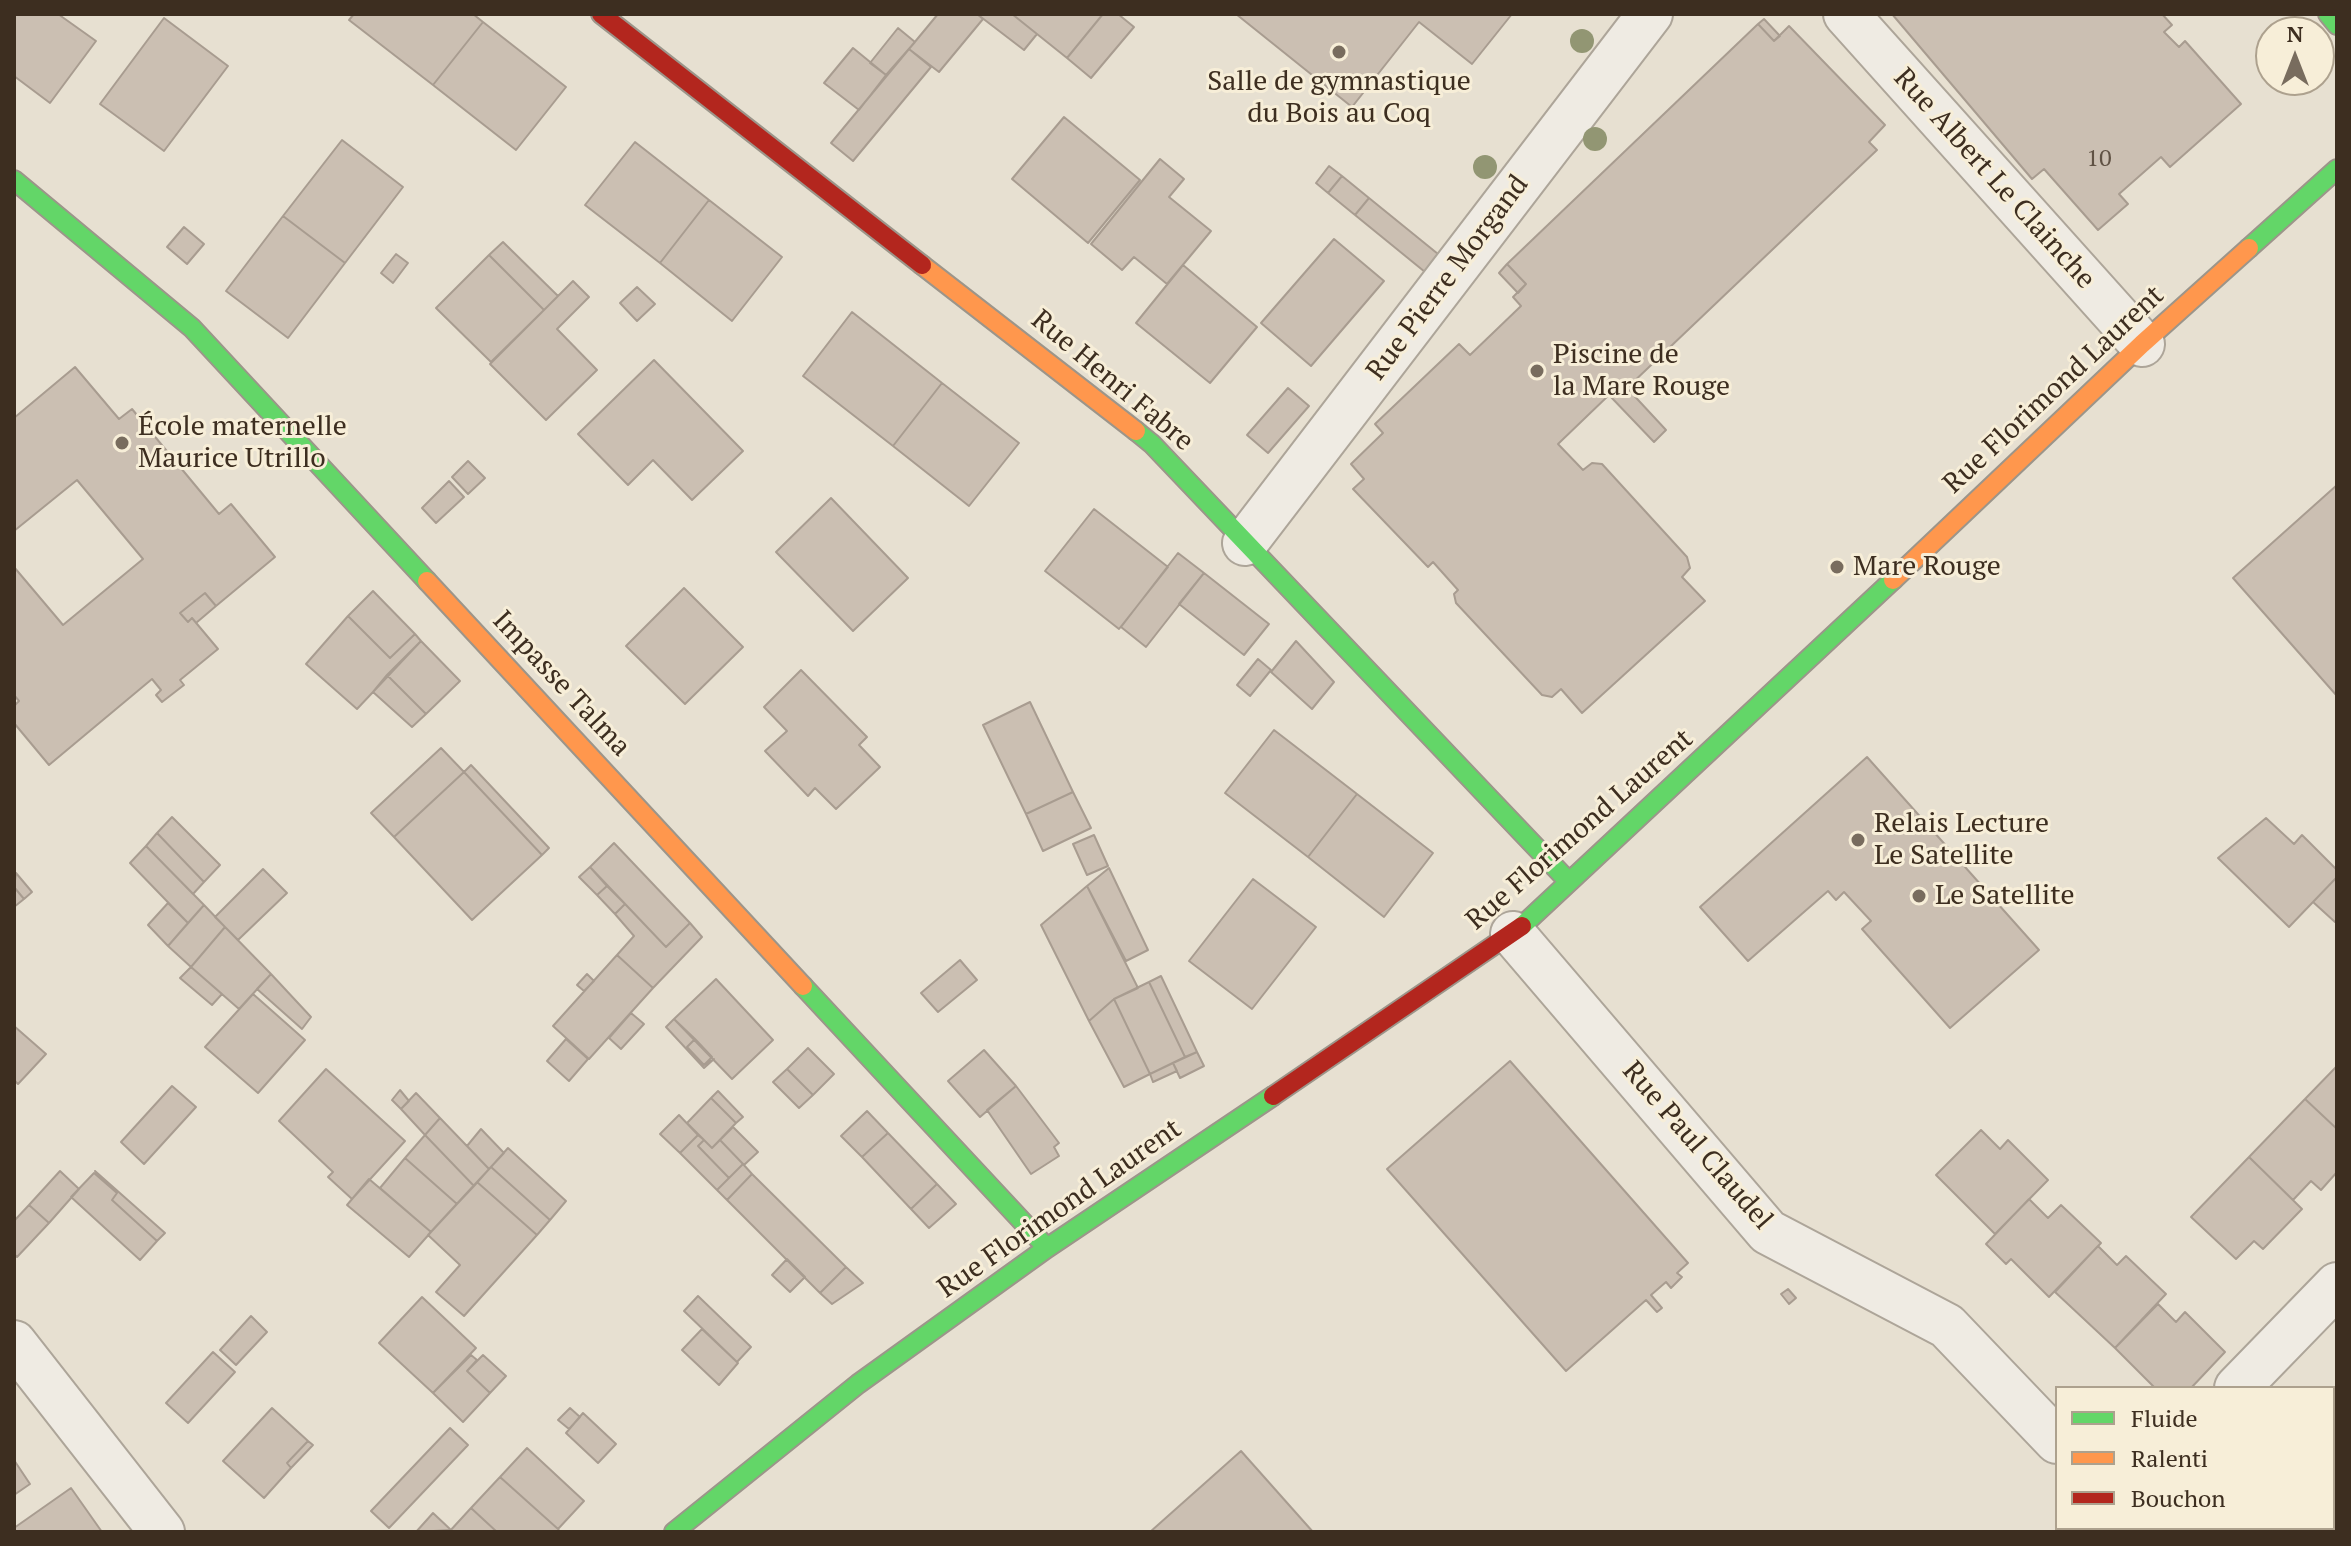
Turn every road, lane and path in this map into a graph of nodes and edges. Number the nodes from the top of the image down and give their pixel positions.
1 (601, 14) edge
2 (1650, 14) edge
3 (1846, 14) edge
4 (2328, 14) edge
5 (2337, 25) edge
6 (2337, 169) edge
7 (14, 180) edge
8 (2142, 344) junction
9 (1245, 543) junction
10 (1569, 882) junction
11 (1513, 934) junction
12 (1047, 1248) junction
13 (2337, 1285) edge
14 (14, 1343) edge
15 (2239, 1386) edge
16 (2055, 1439) edge
17 (162, 1532) edge
18 (674, 1532) edge

1 - 9 street, Rue Henri Fabre
2 - 9 street, Rue Pierre Morgand
3 - 8 street, Rue Albert Le Clainche
4 - 5 street
6 - 8 street, Rue Florimond Laurent
7 - 12 street, Impasse Talma
8 - 10 street, Rue Florimond Laurent
9 - 10 street, Rue Henri Fabre
10 - 11 street, Rue Florimond Laurent
11 - 12 street, Rue Florimond Laurent
11 - 16 street, Rue Paul Claudel
12 - 18 street, Rue Florimond Laurent
13 - 15 street
14 - 17 street

